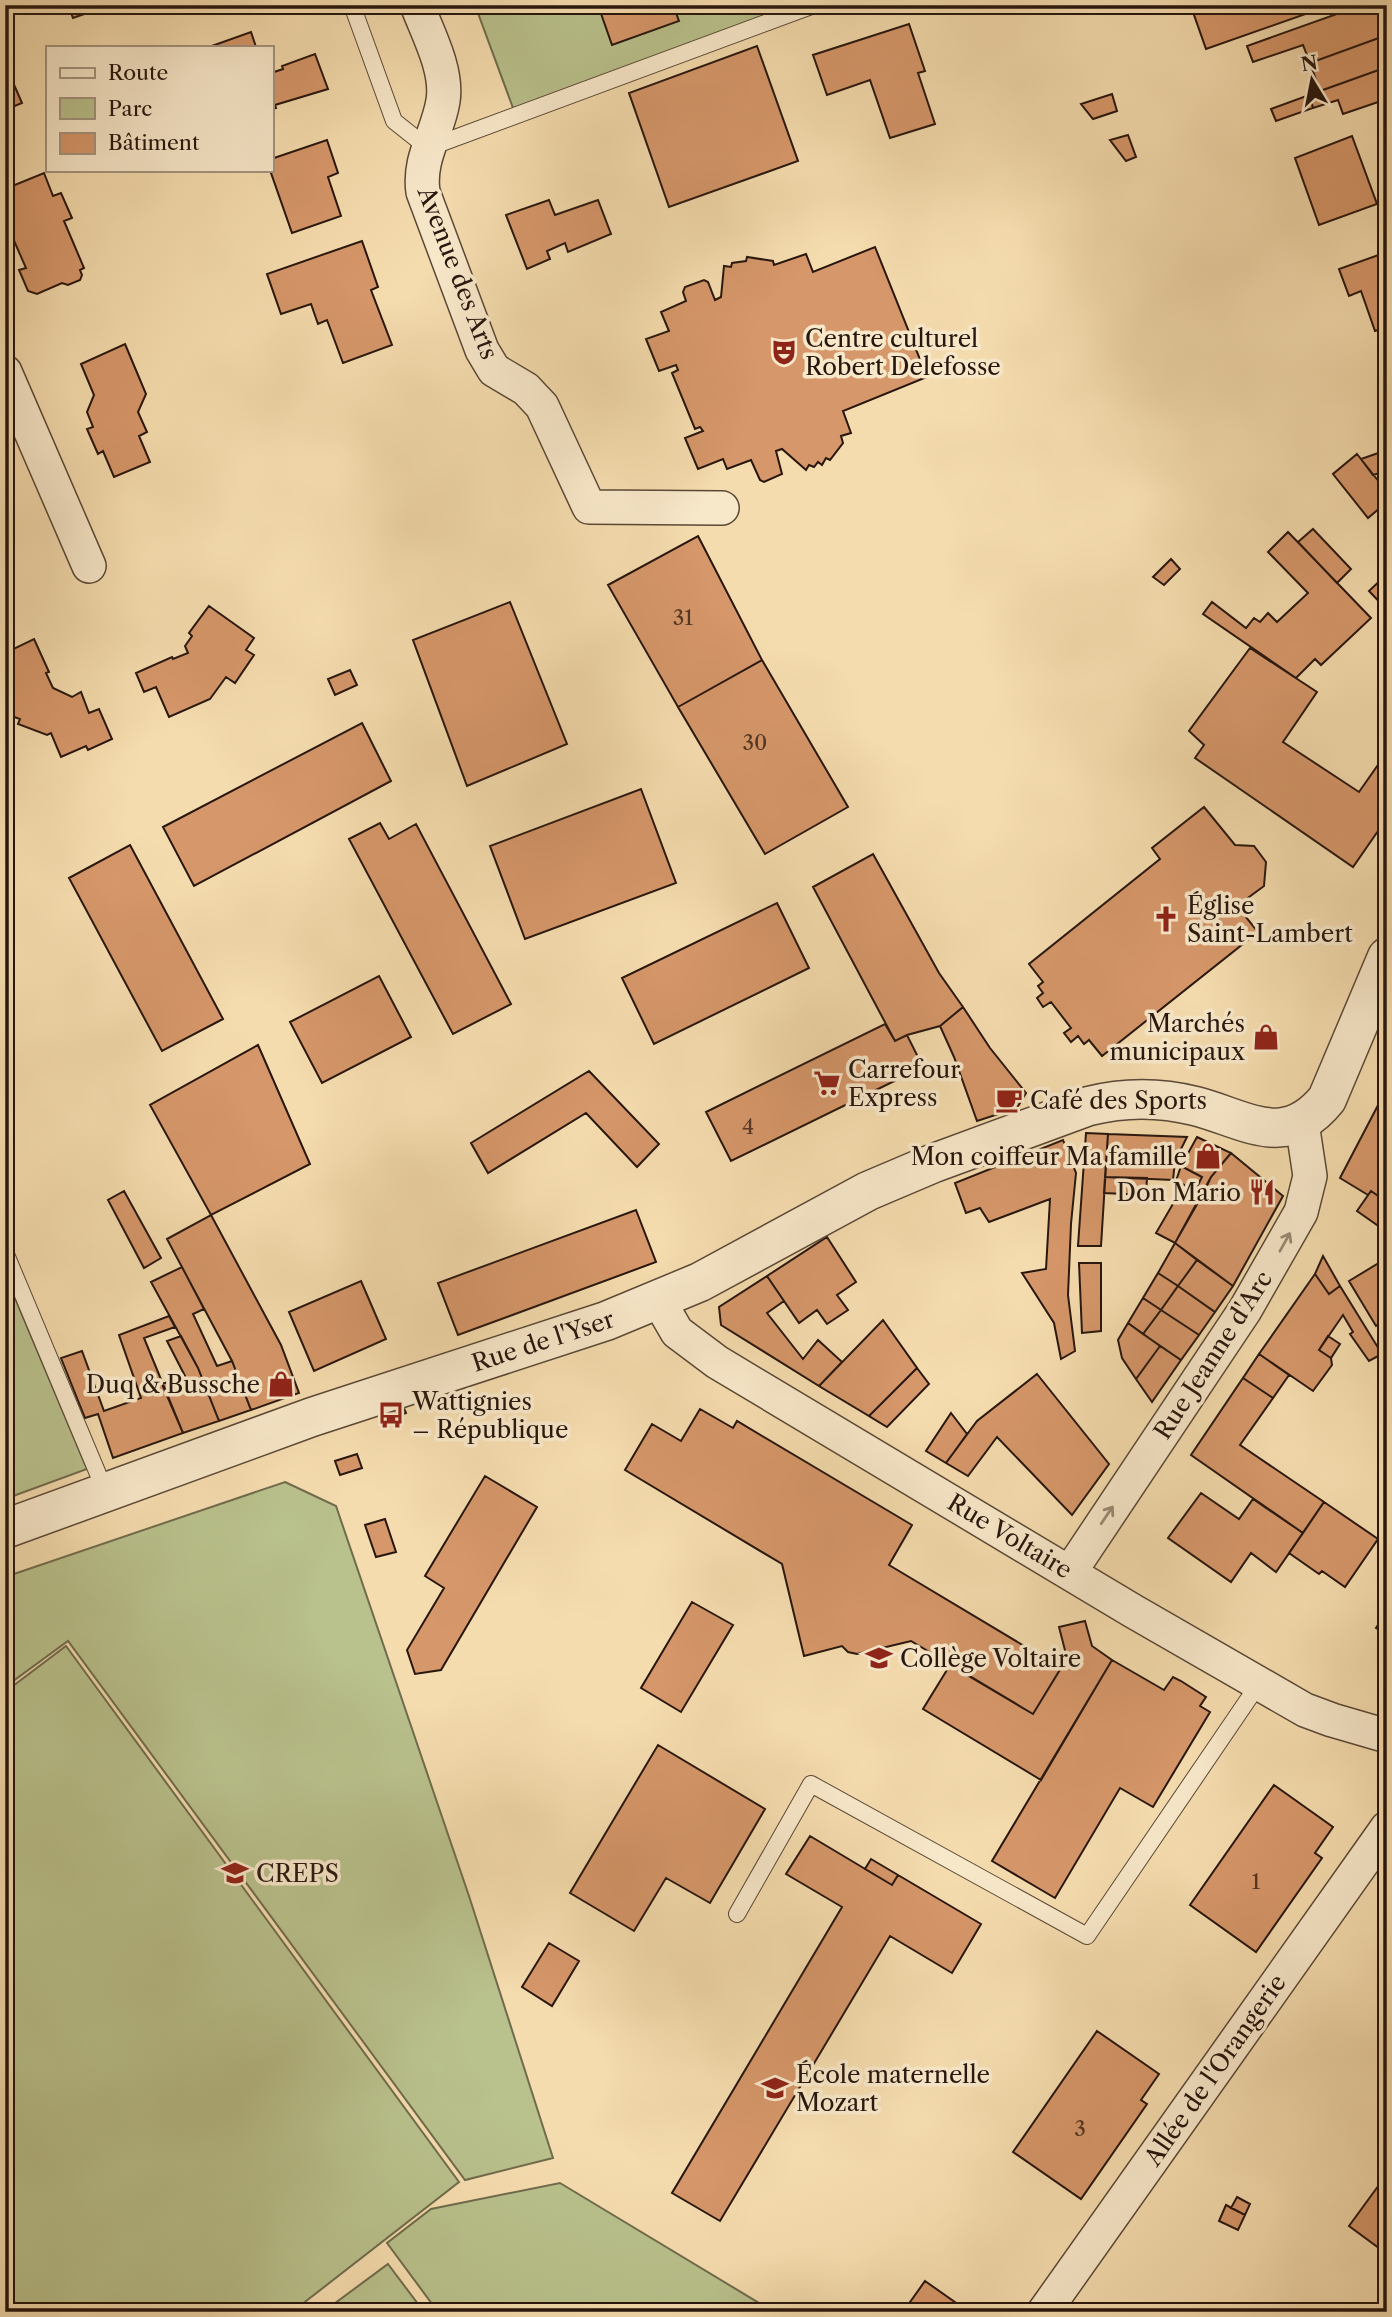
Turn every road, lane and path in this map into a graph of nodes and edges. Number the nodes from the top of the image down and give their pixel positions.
1 (352, 5) edge
2 (418, 5) edge
3 (814, 5) edge
4 (428, 148) junction
5 (5, 372) edge
6 (722, 509) dead end
7 (89, 566) dead end
8 (1387, 957) edge
9 (1302, 1123) junction
10 (5, 1252) edge
11 (659, 1301) junction
12 (106, 1493) junction
13 (5, 1529) edge
14 (1070, 1572) junction
15 (1258, 1685) junction
16 (1387, 1735) edge
17 (1387, 1828) edge
18 (737, 1914) dead end
19 (1044, 2312) edge

1 - 4 lane
2 - 4 street, Avenue des Arts
3 - 4 lane
4 - 6 street, Avenue des Arts
5 - 7 street
8 - 9 street
9 - 11 street, Rue de l'Yser
14 -> 9 street, Rue Jeanne d'Arc
10 - 12 lane
11 - 12 street, Rue de l'Yser
11 - 14 street, Rue Voltaire
12 - 13 street, Rue de l'Yser
14 - 15 street, Rue Voltaire
15 - 16 street, Rue Voltaire
15 - 18 lane
17 - 19 street, Allée de l'Orangerie

